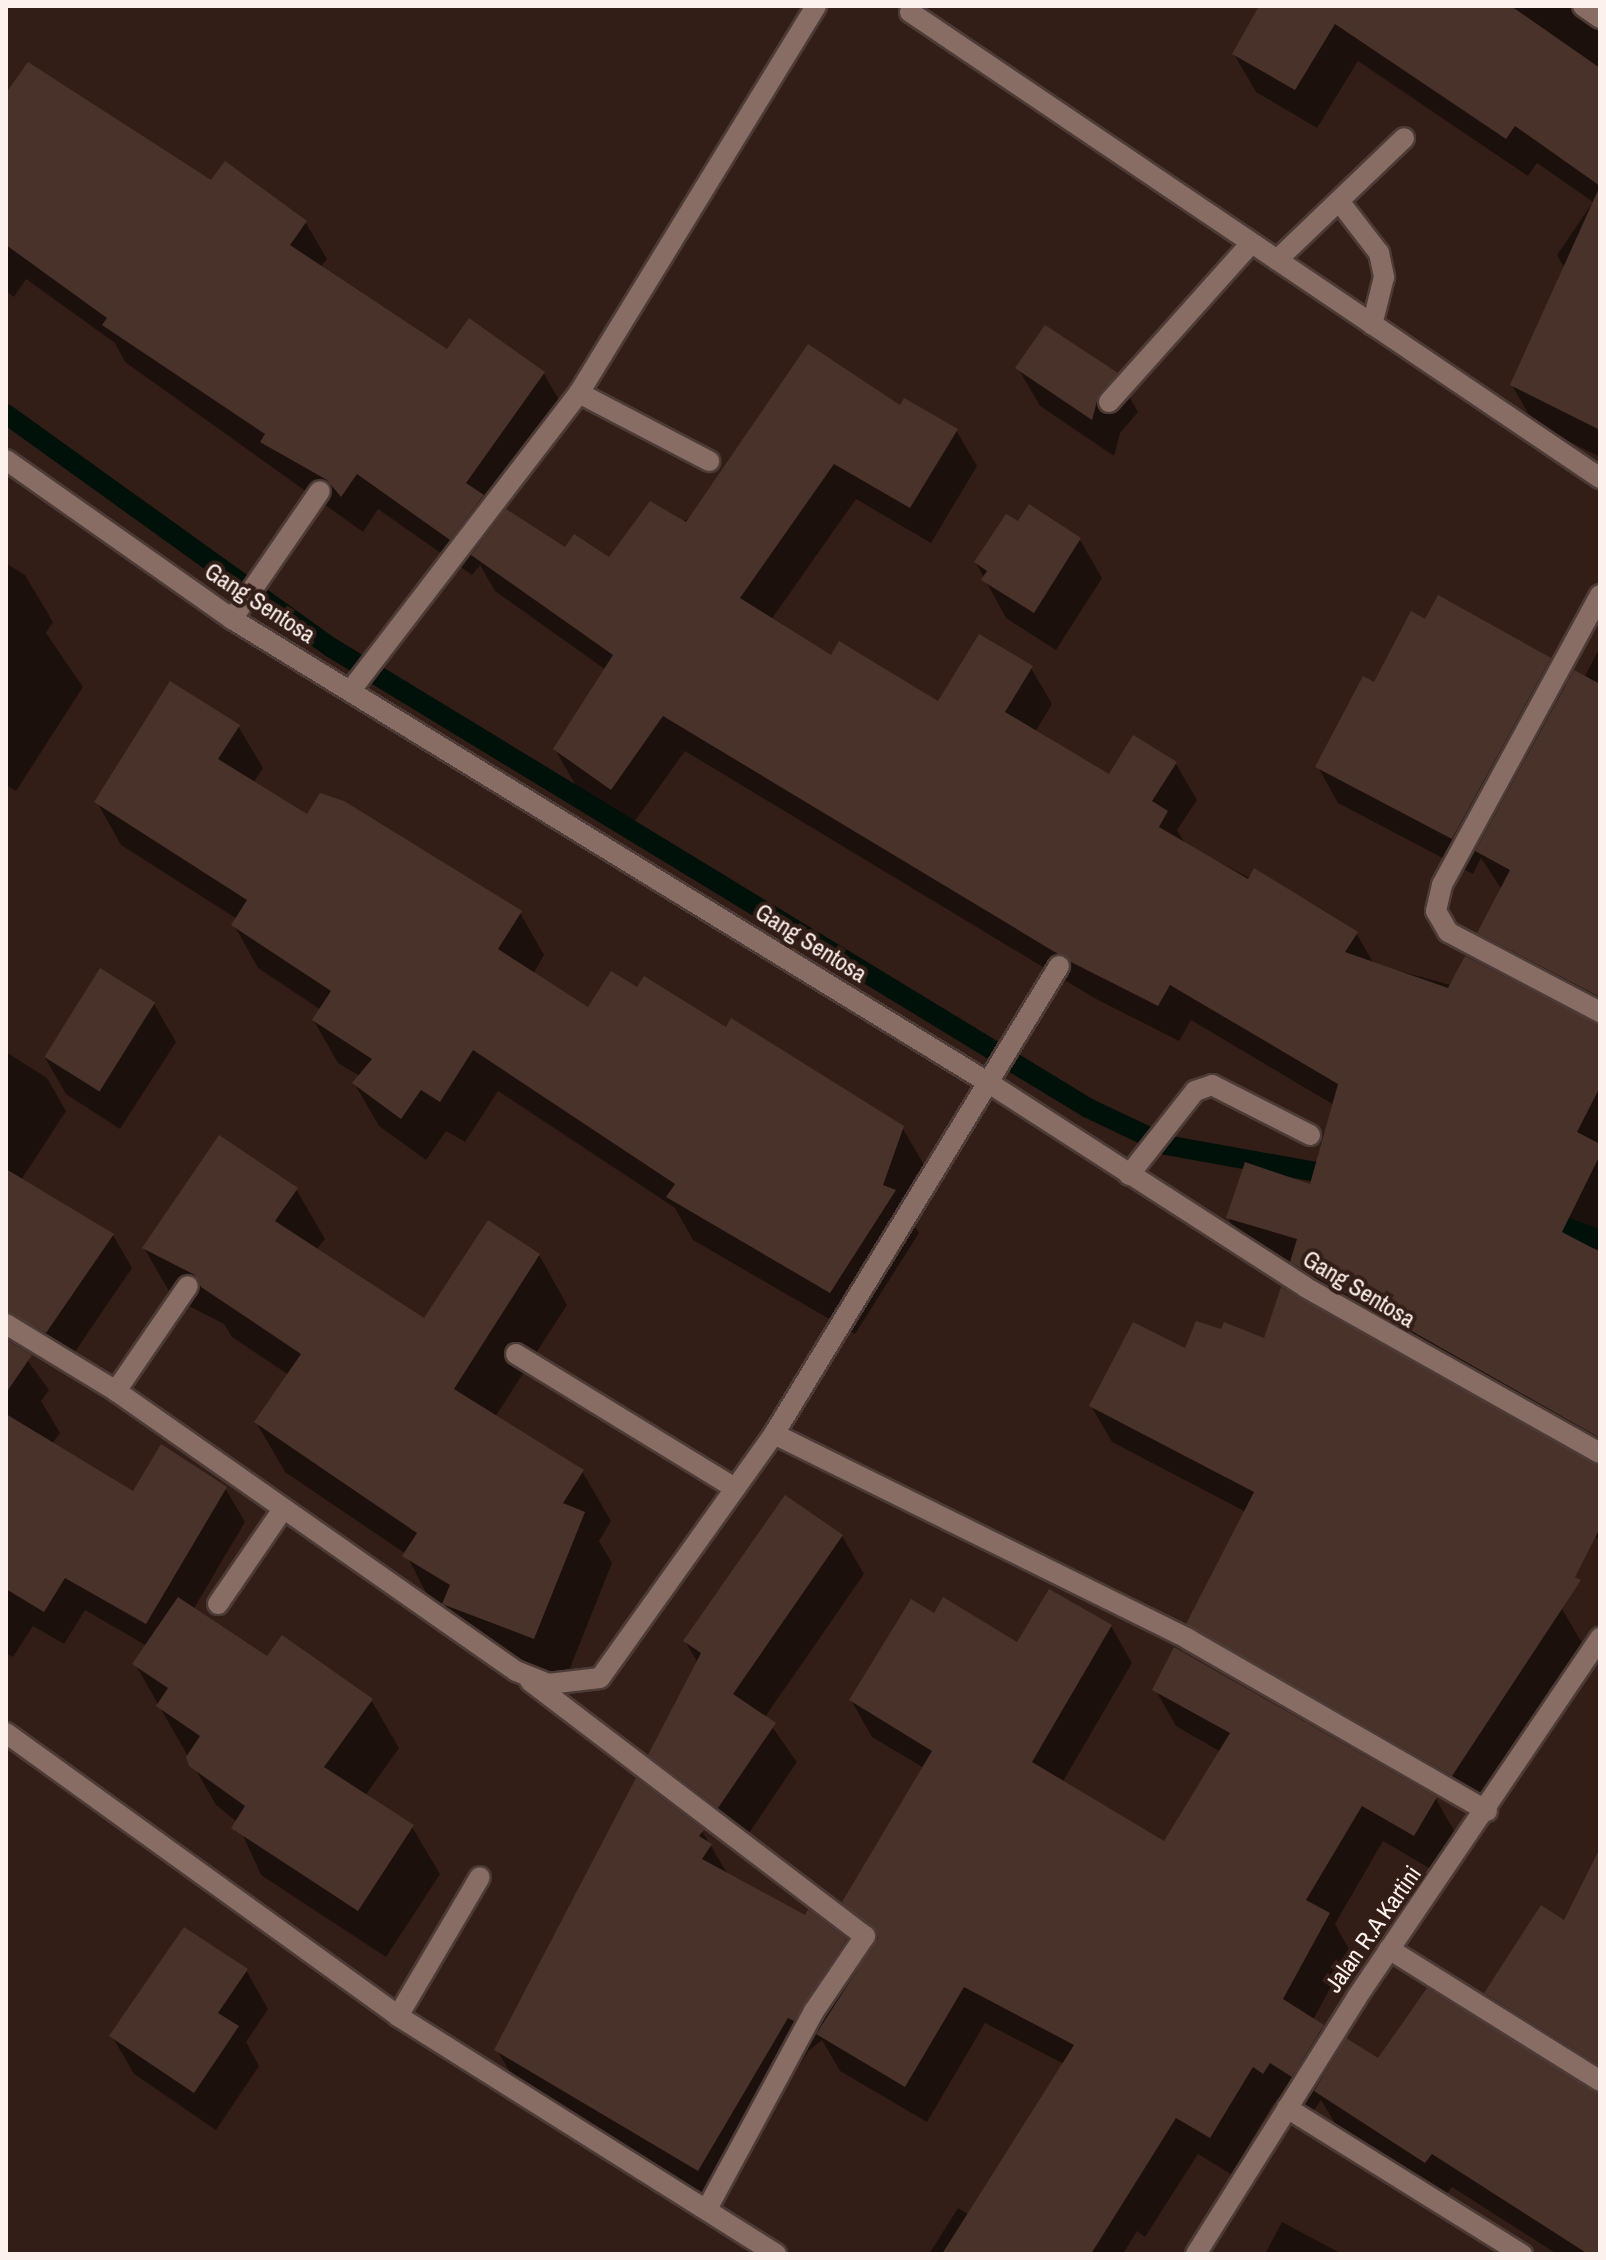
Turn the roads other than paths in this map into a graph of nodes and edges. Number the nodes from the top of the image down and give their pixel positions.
1 (816, 6) edge
2 (1583, 6) edge
3 (910, 12) dead end
4 (1600, 18) edge
5 (1404, 138) dead end
6 (1339, 201) junction
7 (1251, 243) junction
8 (1277, 260) junction
9 (1372, 325) junction
10 (579, 393) junction
11 (1109, 402) dead end
12 (6, 460) edge
13 (709, 461) dead end
14 (1600, 478) edge
15 (320, 491) dead end
16 (1600, 595) edge
17 (232, 619) junction
18 (1591, 632) edge
19 (356, 682) junction
20 (1059, 966) dead end
21 (1600, 1012) edge
22 (989, 1083) junction
23 (1310, 1135) dead end
24 (1129, 1175) junction
25 (188, 1286) dead end
26 (6, 1324) edge
27 (516, 1354) dead end
28 (116, 1391) junction
29 (774, 1434) junction
30 (1600, 1453) edge
31 (735, 1488) junction
32 (281, 1512) junction
33 (218, 1604) dead end
34 (1600, 1638) edge
35 (516, 1671) junction
36 (6, 1733) edge
37 (1487, 1811) junction
38 (480, 1877) dead end
39 (1389, 1949) junction
40 (398, 2016) junction
41 (1600, 2081) edge
42 (1287, 2108) junction
43 (707, 2209) junction
44 (776, 2254) edge
45 (1196, 2254) edge
46 (1522, 2254) edge

1 - 10 street
2 - 4 street
3 - 7 street
5 - 6 street
6 - 8 street
6 - 9 street
7 - 8 street
7 - 11 street
8 - 9 street
9 - 14 street
10 - 13 street
10 - 19 street
12 - 17 street, Gang Sentosa
15 - 17 street
16 - 18 street
17 - 19 street, Gang Sentosa
18 - 21 street
19 - 22 street, Gang Sentosa
20 - 22 street
22 - 24 street, Gang Sentosa
22 - 29 street
23 - 24 street
24 - 30 street, Gang Sentosa
25 - 28 street
26 - 28 street
27 - 31 street
28 - 32 street
29 - 31 street
29 - 37 street
31 - 35 street
32 - 33 street
32 - 35 street
34 - 37 street, Jalan R.A Kartini
35 - 43 street
36 - 40 street
37 - 39 street, Jalan R.A Kartini
38 - 40 street
39 - 41 street
39 - 42 street, Jalan R.A Kartini
40 - 43 street
42 - 45 street, Jalan R.A Kartini
42 - 46 street
43 - 44 street

